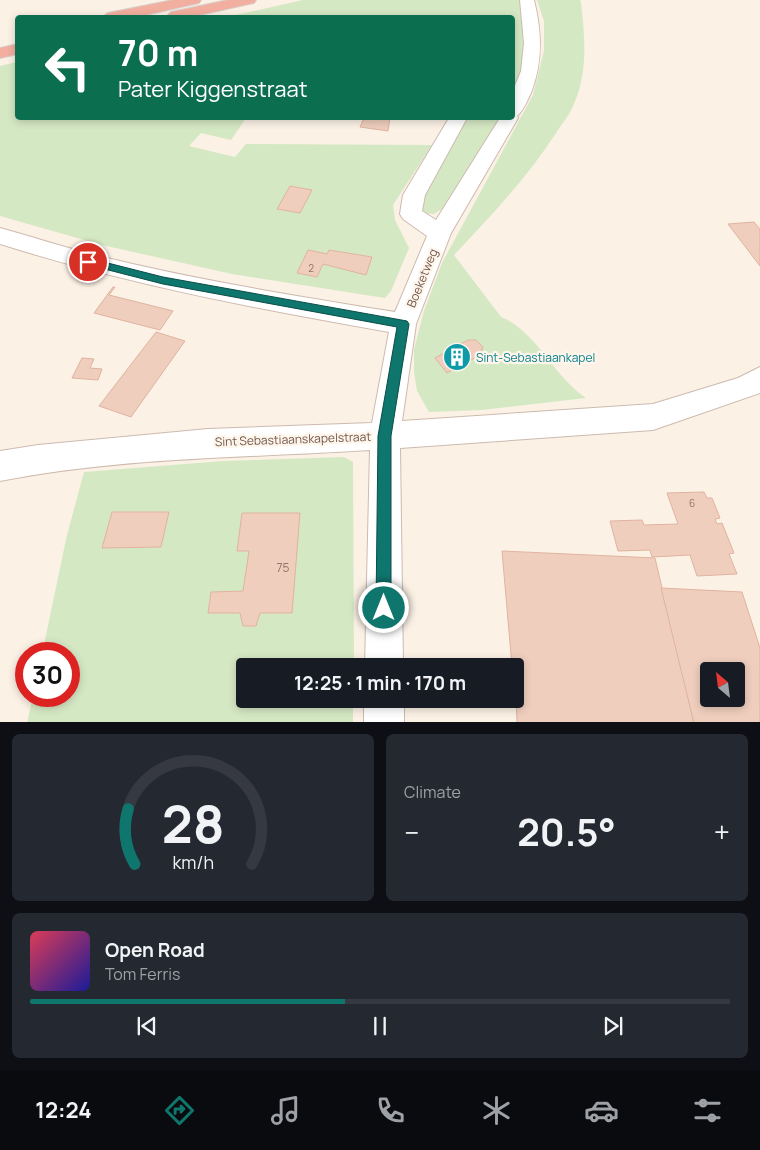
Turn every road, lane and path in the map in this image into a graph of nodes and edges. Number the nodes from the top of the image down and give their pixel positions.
1 (194, 0) edge
2 (249, 0) edge
3 (527, 0) edge
4 (122, 15) edge
5 (178, 15) edge
6 (15, 37) edge
7 (0, 40) edge
8 (15, 50) edge
9 (0, 53) edge
10 (515, 107) edge
11 (457, 120) edge
12 (508, 120) edge
13 (440, 233) junction
14 (0, 236) edge
15 (403, 324) junction
16 (760, 379) edge
17 (384, 436) junction
18 (0, 466) edge
19 (384, 658) edge
20 (384, 708) edge
21 (384, 722) edge

1 - 4 highway
2 - 5 highway
3 - 10 street
6 - 7 highway
8 - 9 highway
11 - 13 street
12 - 13 street, Boeketweg
13 - 15 street, Boeketweg
14 - 15 street
15 - 17 street, Boeketweg
16 - 17 street, Sint Sebastiaanskapelstraat
17 - 18 street, Sint Sebastiaanskapelstraat
17 - 19 street, Boeketweg
20 - 21 street

